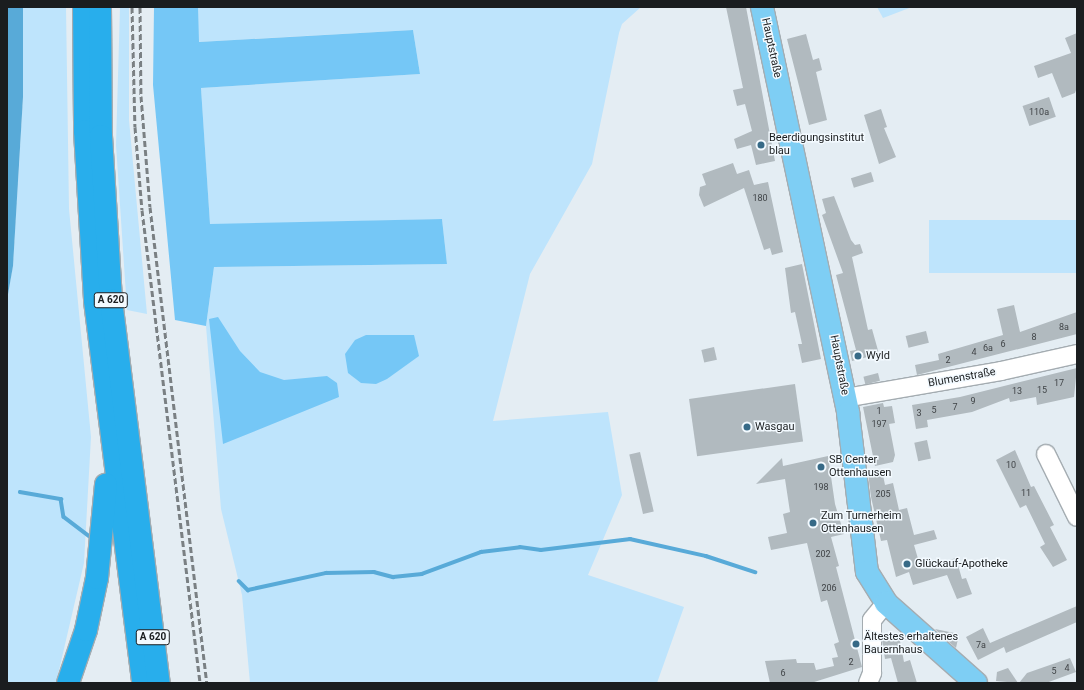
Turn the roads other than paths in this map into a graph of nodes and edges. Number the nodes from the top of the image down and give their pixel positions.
1 (84, 7) edge
2 (100, 7) edge
3 (762, 7) edge
4 (1077, 354) edge
5 (845, 398) junction
6 (106, 407) junction
7 (1046, 454) dead end
8 (1077, 517) edge
9 (886, 603) junction
10 (869, 682) edge
11 (68, 683) edge
12 (143, 683) edge
13 (159, 683) edge
14 (976, 683) edge

1 - 6 highway, A 620
2 - 13 highway, A 620
3 - 5 main road, Hauptstraße
4 - 5 street, Blumenstraße
5 - 9 main road, Hauptstraße
6 - 11 highway
6 - 12 highway, A 620
7 - 8 street
9 - 10 street
9 - 14 main road, Hauptstraße

